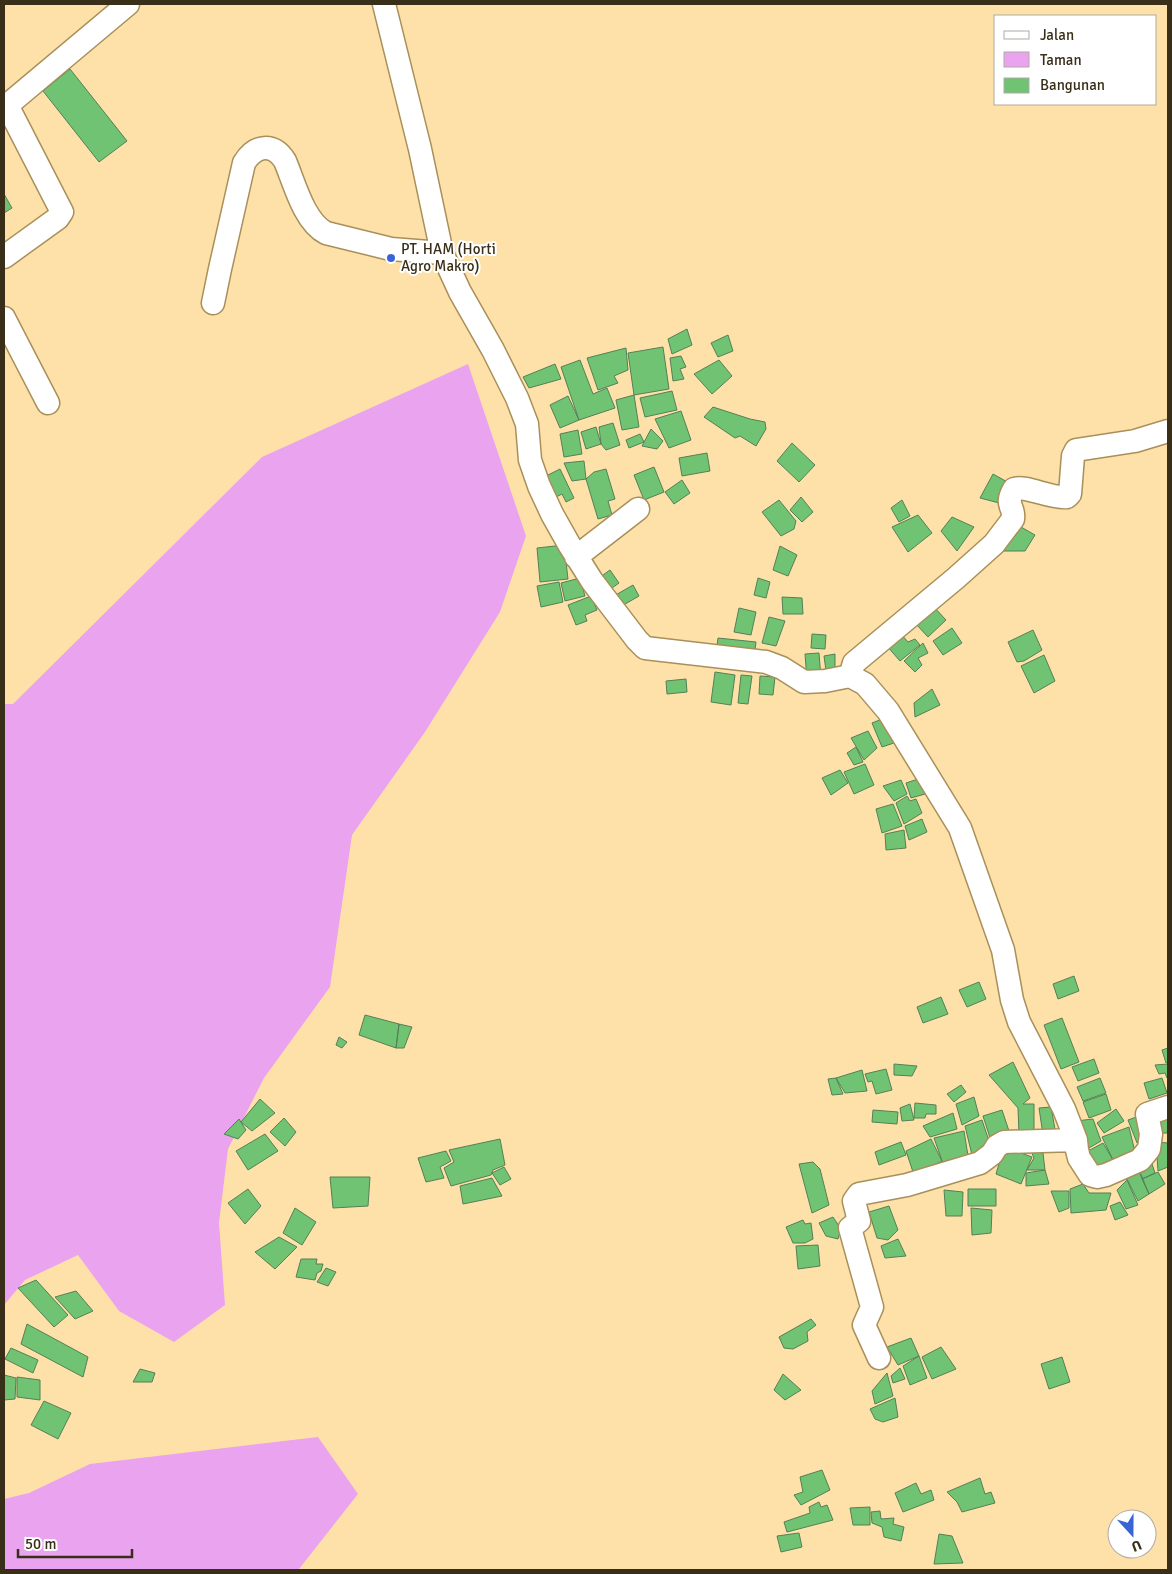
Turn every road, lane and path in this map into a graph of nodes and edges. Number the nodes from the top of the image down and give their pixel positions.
1 (128, 4) edge
2 (384, 4) edge
3 (6, 106) edge
4 (442, 253) junction
5 (4, 257) edge
6 (213, 303) dead end
7 (4, 318) edge
8 (48, 403) dead end
9 (1168, 431) edge
10 (638, 509) dead end
11 (576, 557) junction
12 (850, 676) junction
13 (1168, 1107) edge
14 (1076, 1140) junction
15 (879, 1358) dead end

1 - 3 street
2 - 4 street
3 - 5 street
4 - 6 street
4 - 11 street
7 - 8 street
9 - 12 street
10 - 11 street
11 - 12 street
12 - 14 street
13 - 14 street
14 - 15 street

